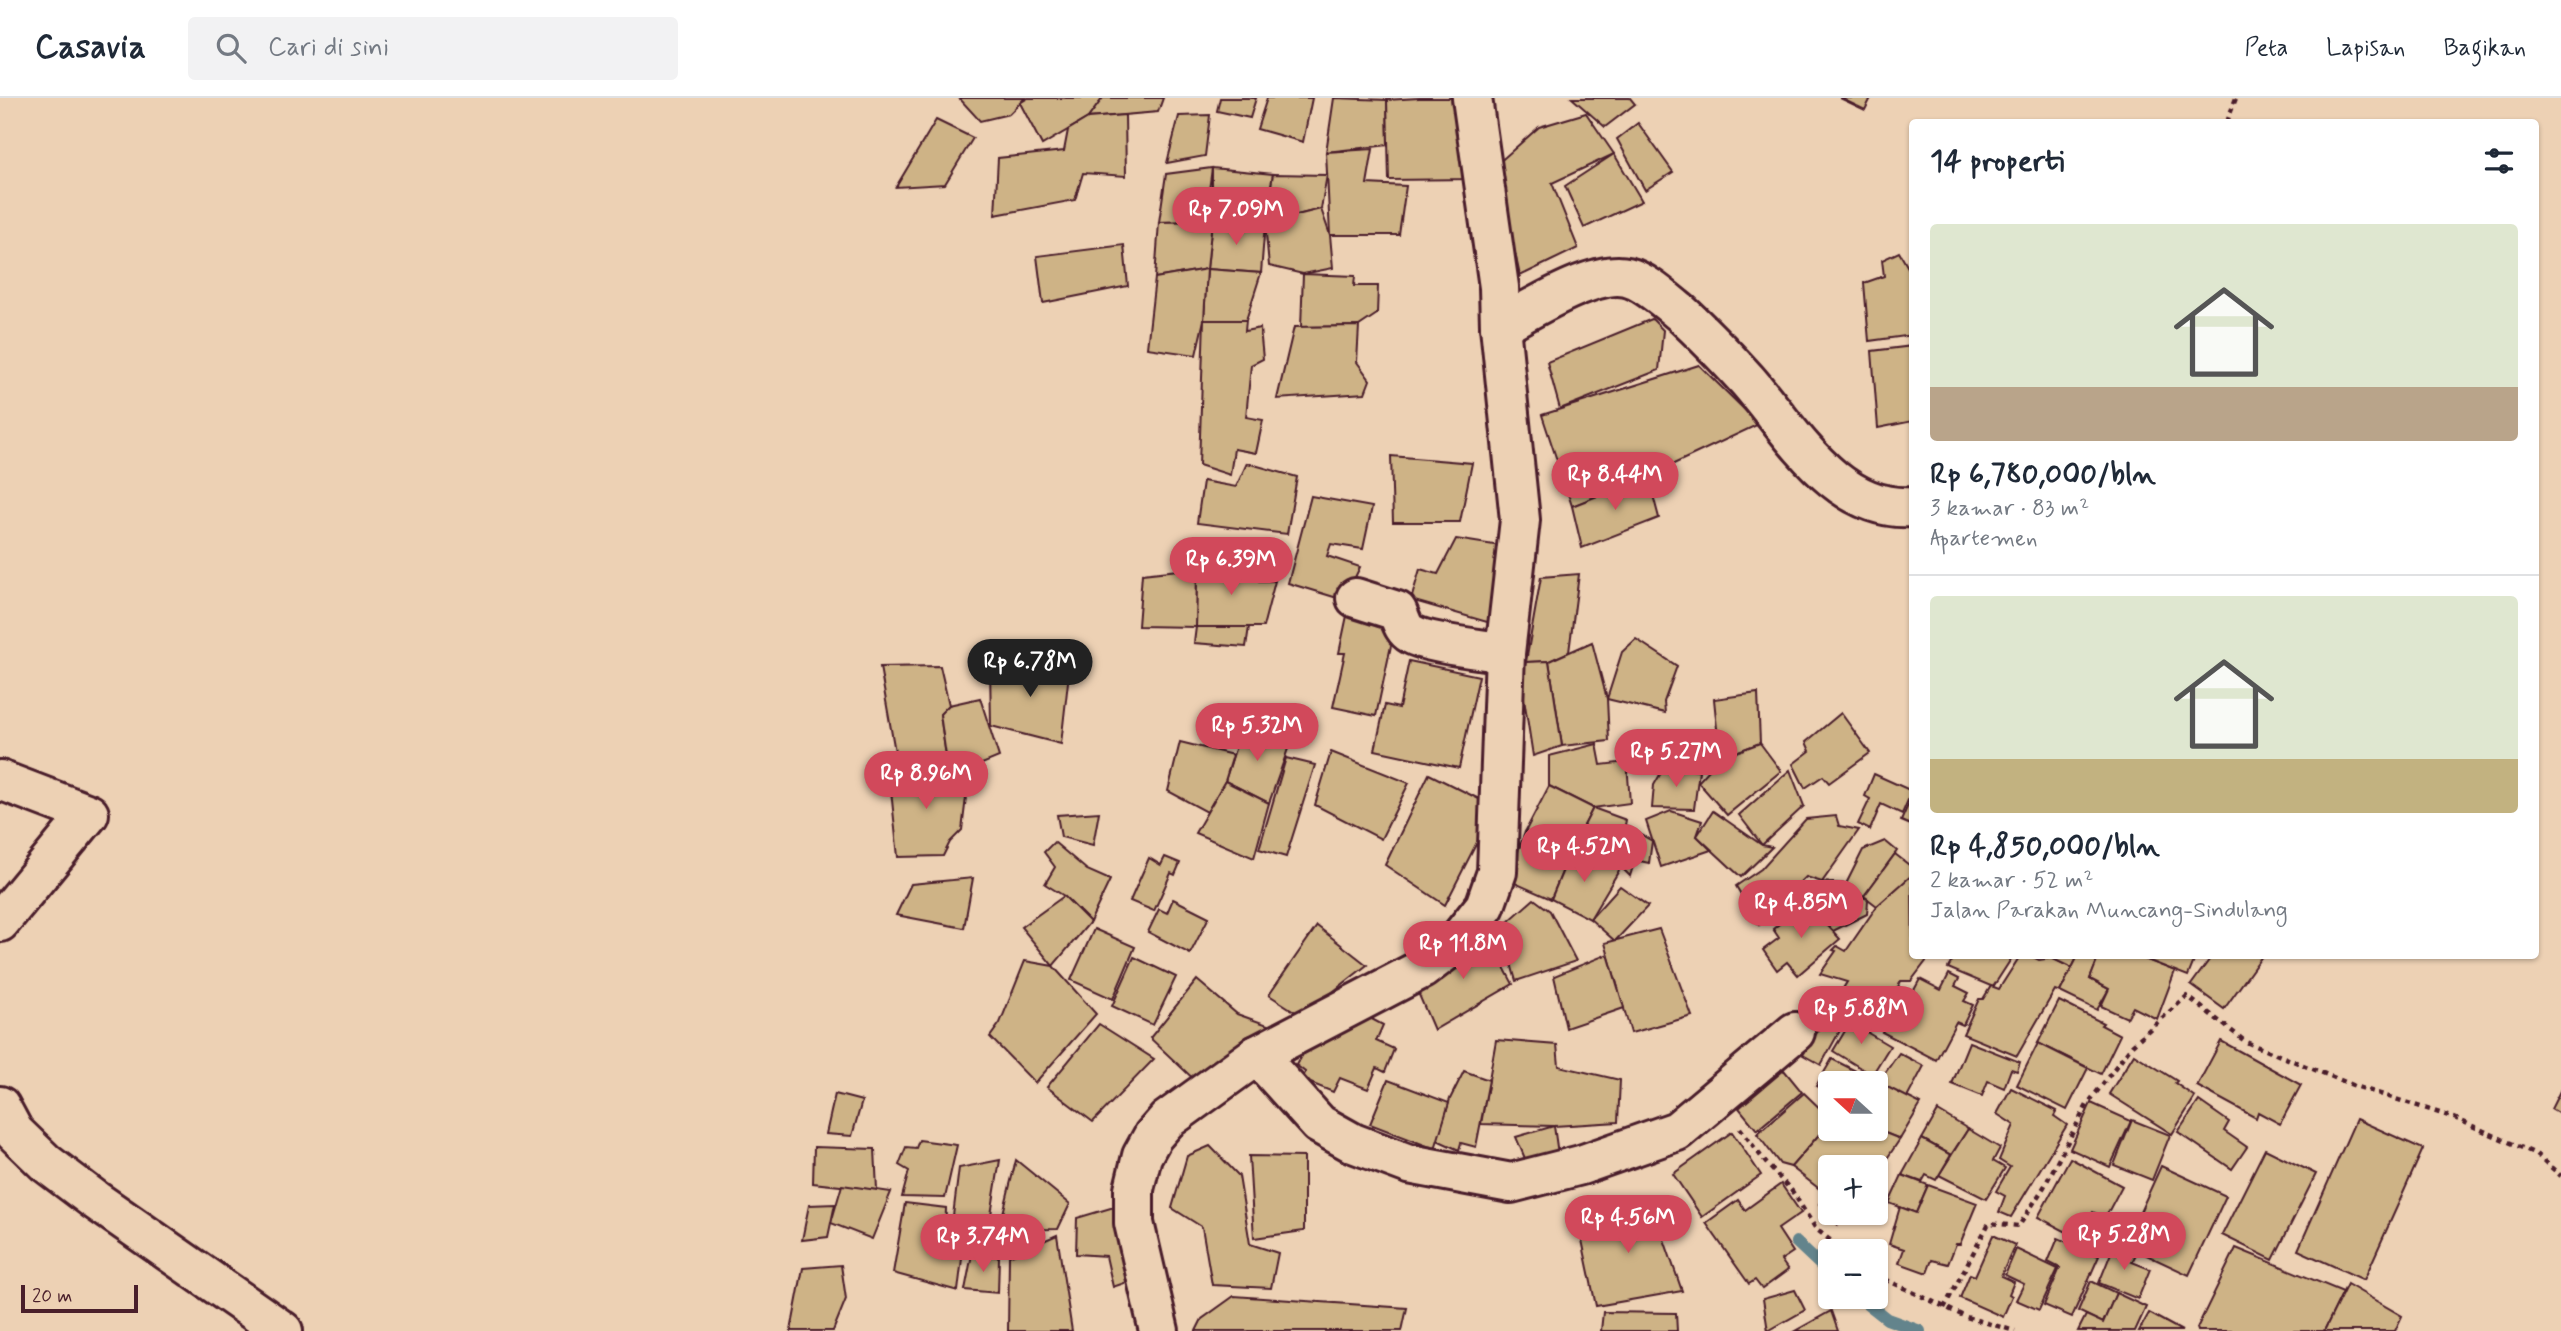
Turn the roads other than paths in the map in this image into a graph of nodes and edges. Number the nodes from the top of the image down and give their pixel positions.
1 (1472, 98) edge
2 (1500, 326) junction
3 (1909, 507) edge
4 (1356, 598) dead end
5 (1505, 653) junction
6 (0, 780) edge
7 (0, 922) edge
8 (1795, 1032) dead end
9 (1257, 1055) junction
10 (0, 1105) edge
11 (260, 1324) edge
12 (1159, 1331) edge

1 - 2 street
2 - 3 street
2 - 5 street
4 - 5 street
5 - 9 street
6 - 7 street
8 - 9 street
9 - 12 street
10 - 11 street

